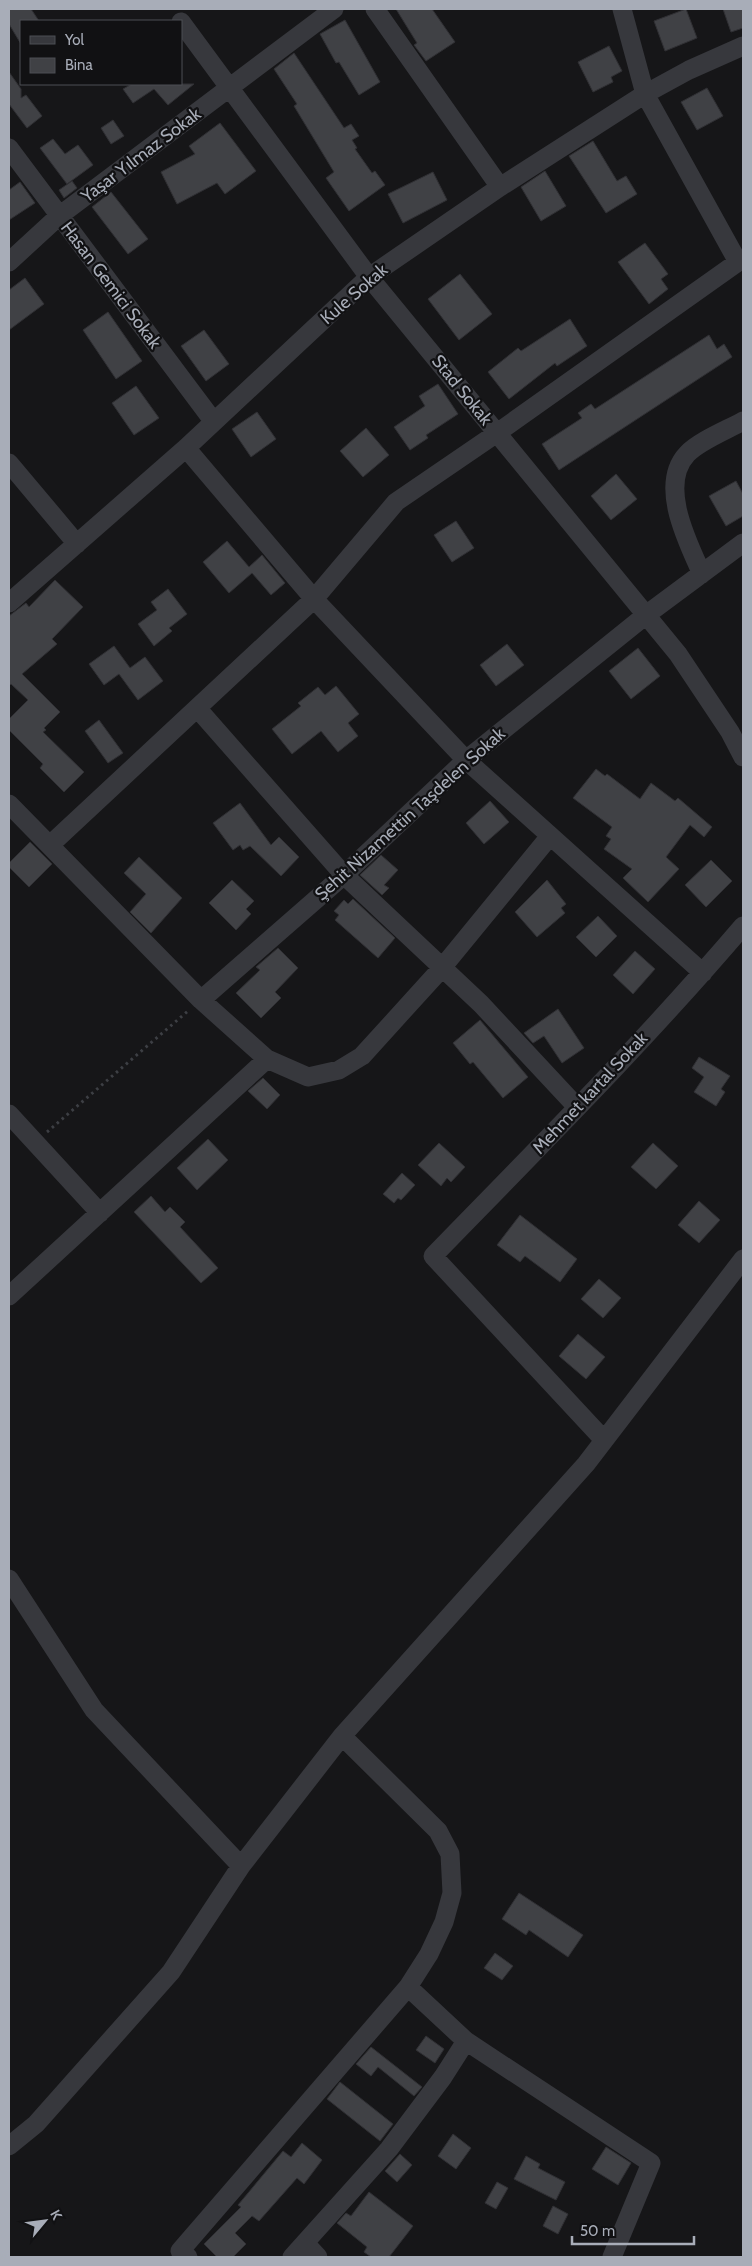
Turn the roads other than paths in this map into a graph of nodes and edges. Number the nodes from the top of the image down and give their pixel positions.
1 (171, 9) edge
2 (334, 9) edge
3 (375, 9) edge
4 (622, 9) edge
5 (179, 20) edge
6 (182, 23) edge
7 (743, 46) edge
8 (230, 89) junction
9 (645, 94) junction
10 (9, 148) edge
11 (500, 187) junction
12 (59, 216) junction
13 (9, 262) edge
14 (741, 268) edge
15 (369, 277) junction
16 (743, 421) edge
17 (214, 422) junction
18 (497, 434) junction
19 (186, 448) junction
20 (9, 463) edge
21 (743, 543) edge
22 (77, 544) junction
23 (702, 574) junction
24 (314, 599) junction
25 (9, 603) edge
26 (646, 615) junction
27 (197, 708) junction
28 (743, 757) edge
29 (466, 760) junction
30 (9, 804) edge
31 (550, 836) junction
32 (50, 846) junction
33 (344, 875) junction
34 (743, 926) edge
35 (441, 969) junction
36 (702, 974) junction
37 (201, 1000) junction
38 (267, 1059) junction
39 (577, 1107) junction
40 (9, 1114) edge
41 (100, 1212) junction
42 (743, 1259) edge
43 (9, 1296) edge
44 (604, 1440) junction
45 (9, 1579) edge
46 (342, 1736) junction
47 (242, 1866) junction
48 (408, 1986) junction
49 (466, 2041) junction
50 (9, 2146) edge
51 (305, 2243) junction
52 (188, 2257) edge
53 (292, 2257) edge
54 (318, 2257) edge
55 (612, 2257) edge

1 - 5 street, Stad Sokak
2 - 8 street, Yaşar Yılmaz Sokak
3 - 11 street
4 - 9 street
6 - 8 street, Stad Sokak
7 - 9 street, Kule Sokak
8 - 12 street, Yaşar Yılmaz Sokak
8 - 15 street, Stad Sokak
9 - 11 street, Kule Sokak
9 - 14 street
10 - 12 street, Hasan Gemici Sokak
11 - 15 street, Kule Sokak
12 - 13 street, Yaşar Yılmaz Sokak
12 - 17 street, Hasan Gemici Sokak
14 - 18 street
15 - 17 street, Kule Sokak
15 - 18 street, Stad Sokak
16 - 23 street
17 - 19 street, Kule Sokak
18 - 24 street
18 - 26 street, Stad Sokak
19 - 22 street, Kule Sokak
19 - 24 street
20 - 22 street
21 - 23 street, Şehit Nizamettin Taşdelen Sokak
22 - 25 street, Kule Sokak
23 - 26 street, Şehit Nizamettin Taşdelen Sokak
24 - 27 street
24 - 29 street
26 - 28 street, Stad Sokak
26 - 29 street, Şehit Nizamettin Taşdelen Sokak
27 - 32 street
27 - 33 street
29 - 31 street
29 - 33 street, Şehit Nizamettin Taşdelen Sokak
30 - 32 street
31 - 35 street
31 - 36 street
32 - 37 street
33 - 35 street
33 - 37 street, Şehit Nizamettin Taşdelen Sokak
34 - 36 street, Mehmet kartal Sokak
35 - 38 street
35 - 39 street
36 - 39 street, Mehmet kartal Sokak
37 - 38 street
38 - 41 street
39 - 44 street, Mehmet kartal Sokak
40 - 41 street
41 - 43 street
42 - 44 street
44 - 46 street
45 - 47 street
46 - 47 street
46 - 48 street
47 - 50 street
48 - 49 street
48 - 52 street
49 - 51 street
49 - 55 street
51 - 53 street
51 - 54 street

